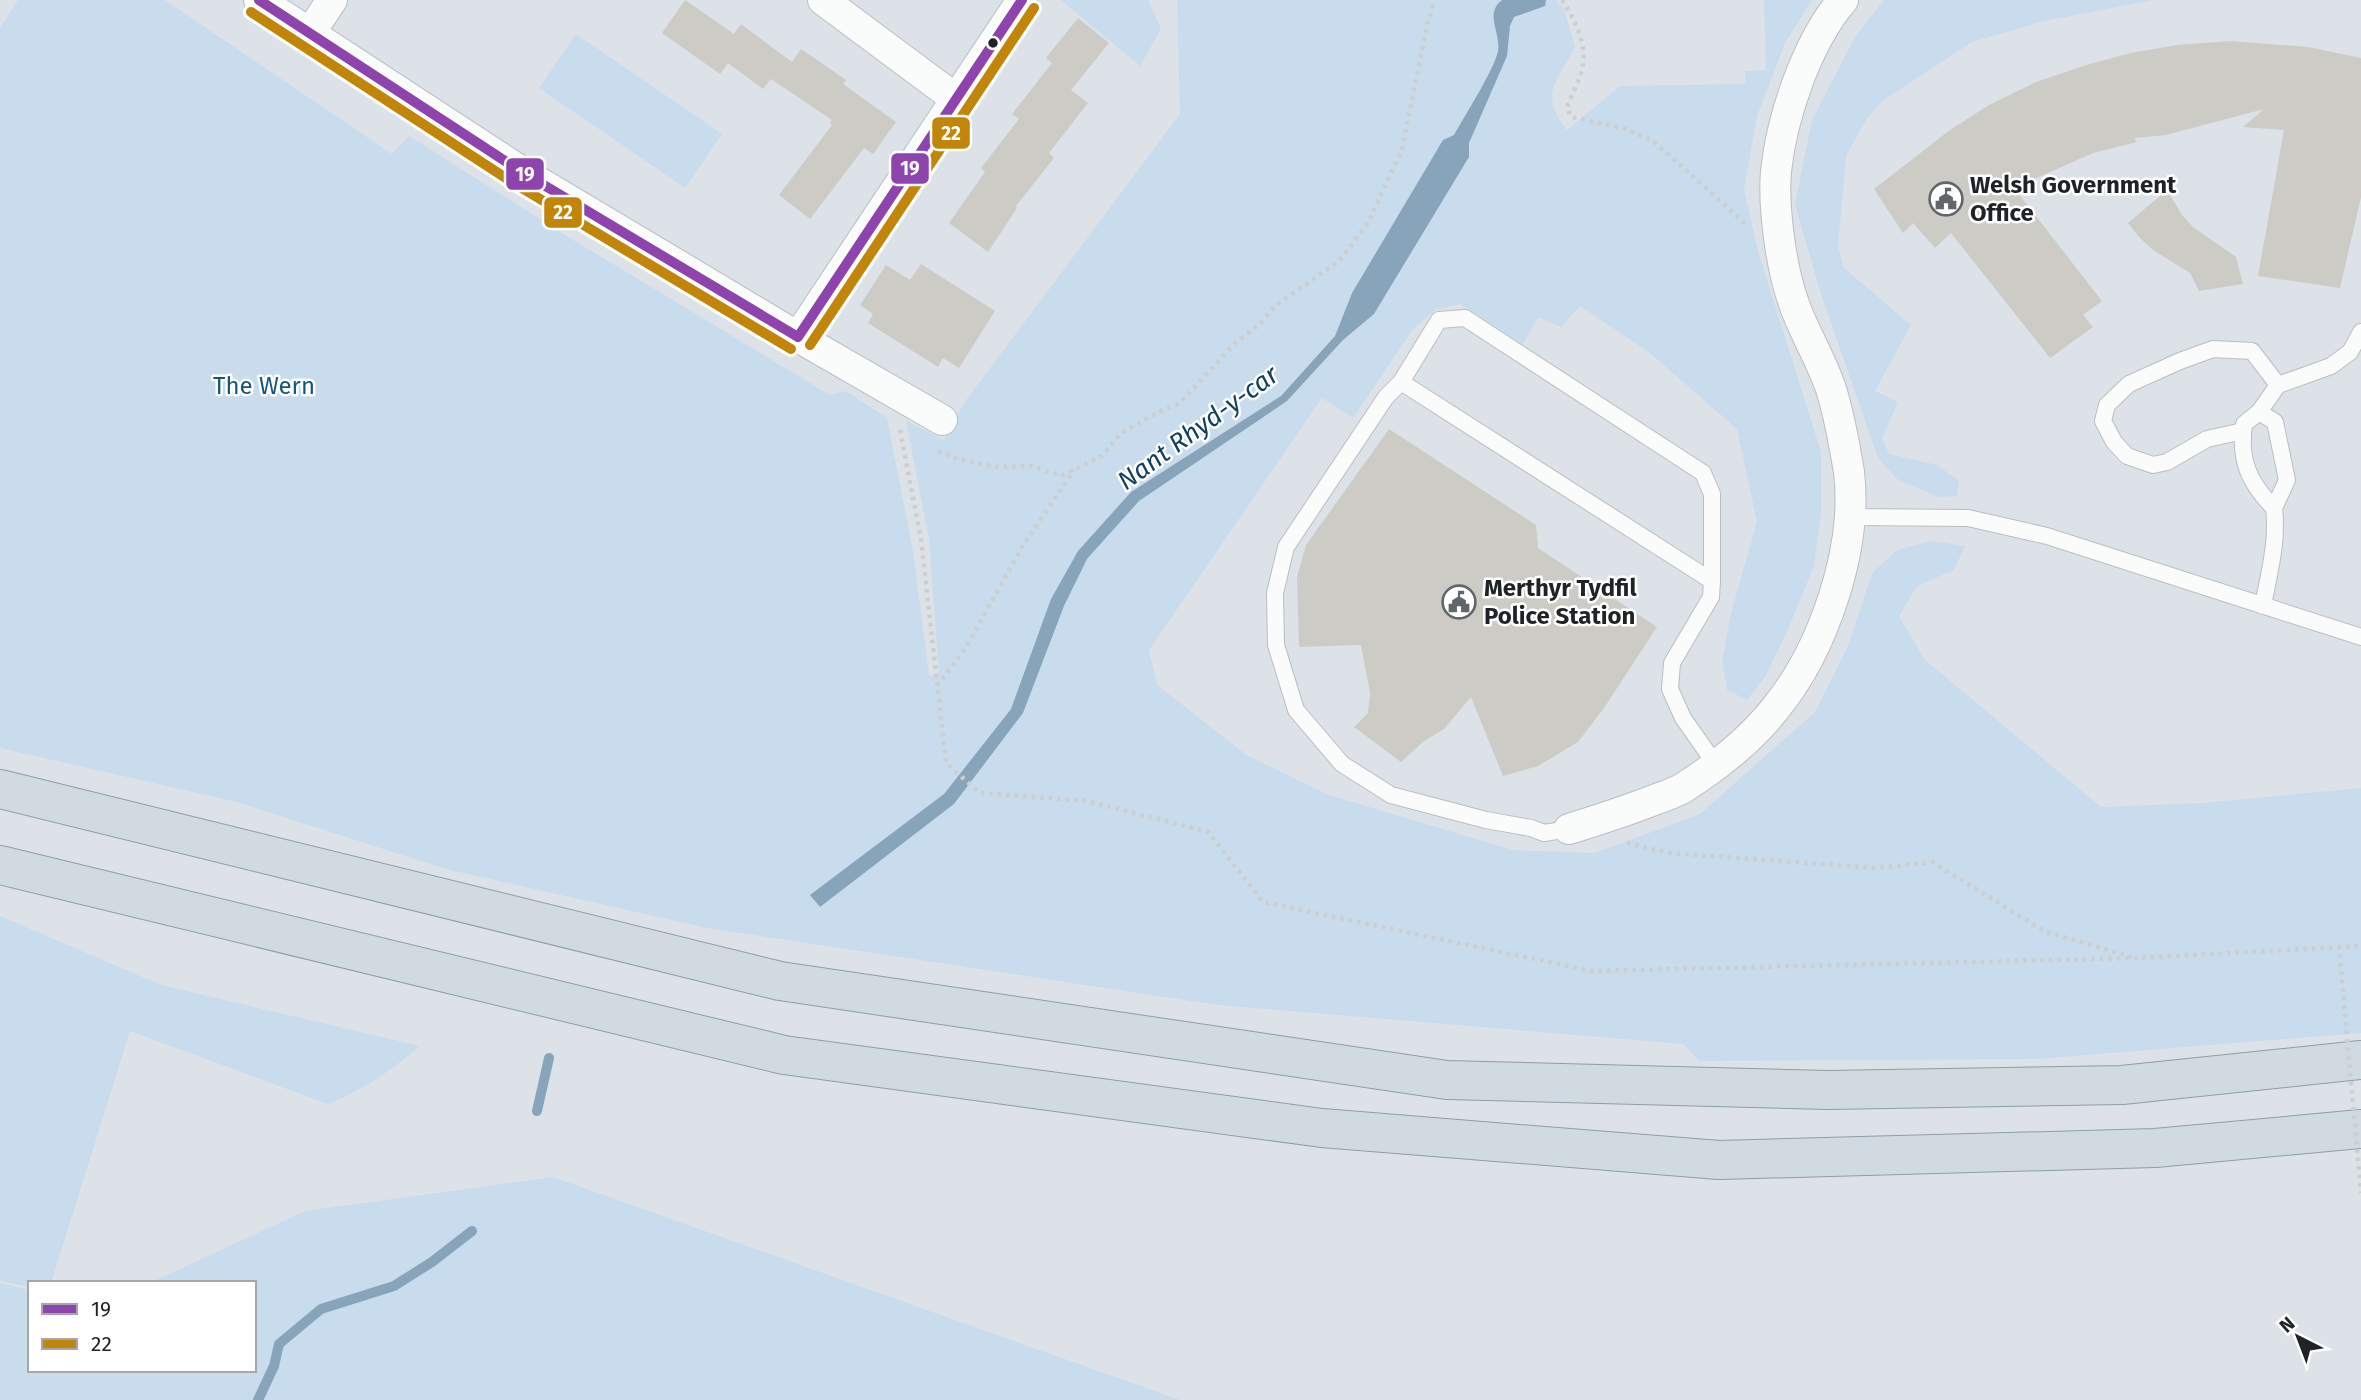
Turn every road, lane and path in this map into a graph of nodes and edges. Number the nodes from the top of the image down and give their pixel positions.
1 (260, 0) edge
2 (332, 0) edge
3 (823, 0) edge
4 (1022, 0) edge
5 (1435, 0) edge
6 (1562, 0) edge
7 (1843, 0) edge
8 (310, 33) junction
9 (956, 99) junction
10 (1779, 234) junction
11 (2361, 332) edge
12 (798, 337) junction
13 (1401, 382) junction
14 (2278, 385) junction
15 (901, 407) junction
16 (2259, 412) junction
17 (942, 420) dead end
18 (2243, 431) junction
19 (909, 433) dead end
20 (936, 450) dead end
21 (1075, 469) junction
22 (2274, 508) junction
23 (1851, 517) junction
24 (1712, 580) junction
25 (2263, 606) junction
26 (2361, 637) edge
27 (937, 686) junction
28 (1716, 765) junction
29 (0, 789) edge
30 (1569, 829) joint
31 (1619, 841) dead end
32 (0, 865) edge
33 (2339, 946) junction
34 (2361, 946) edge
35 (2136, 958) junction
36 (2361, 1060) edge
37 (2361, 1129) edge
38 (2361, 1193) edge

1 - 8 street
2 - 8 street
3 - 9 street
4 - 9 street
5 - 21 path
6 - 10 path
7 - 10 street
8 - 12 street
9 - 12 street
10 - 23 street
11 - 14 lane
12 - 15 street
13 - 24 lane
13 - 24 lane
13 - 30 lane
14 - 16 lane
14 - 18 lane
15 - 17 street
15 - 19 path
15 - 27 path
16 - 18 lane
16 - 22 lane
18 - 22 lane
20 - 21 path
21 - 27 path
22 - 25 lane
23 - 25 lane
23 - 28 street
24 - 28 lane
25 - 26 lane
27 - 35 path
28 - 30 street
29 - 36 highway
31 - 35 path
32 - 37 highway
33 - 34 path
33 - 35 path
33 - 38 path, bridge

